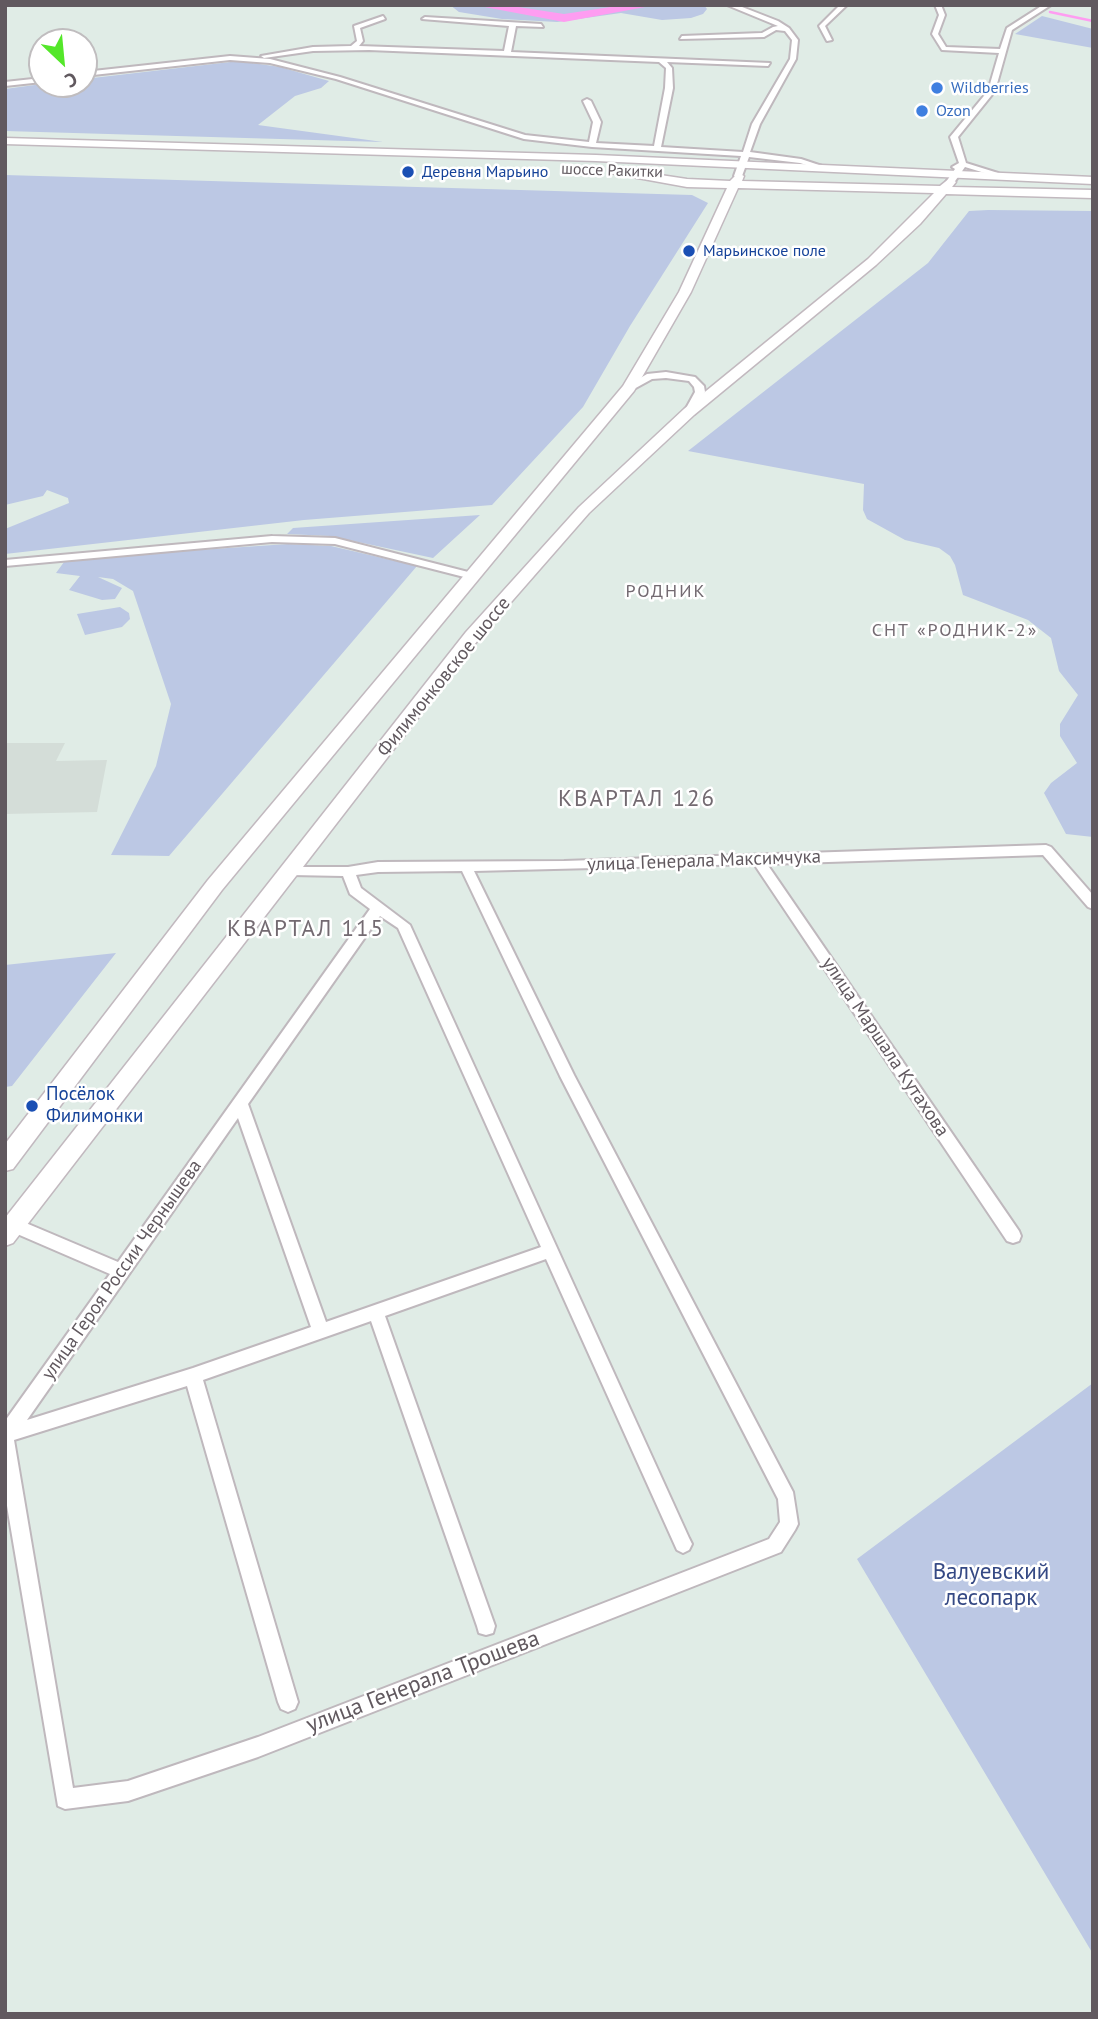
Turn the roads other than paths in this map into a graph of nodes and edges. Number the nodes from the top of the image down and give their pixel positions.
1 (730, 5) edge
2 (844, 5) edge
3 (939, 5) edge
4 (1048, 5) edge
5 (383, 19) dead end
6 (425, 19) dead end
7 (513, 24) junction
8 (541, 26) dead end
9 (787, 29) junction
10 (682, 38) dead end
11 (829, 40) dead end
12 (353, 48) junction
13 (1001, 51) junction
14 (507, 53) junction
15 (257, 60) junction
16 (662, 61) junction
17 (768, 64) dead end
18 (98, 72) edge
19 (28, 82) edge
20 (5, 84) edge
21 (587, 101) dead end
22 (5, 141) edge
23 (147, 144) junction
24 (592, 145) junction
25 (657, 148) junction
26 (9, 151) edge
27 (77, 153) junction
28 (596, 158) junction
29 (791, 166) junction
30 (819, 167) junction
31 (740, 170) junction
32 (614, 171) junction
33 (935, 173) junction
34 (776, 177) junction
35 (953, 178) junction
36 (1093, 181) edge
37 (702, 183) junction
38 (787, 187) junction
39 (1093, 187) edge
40 (1093, 194) edge
41 (726, 202) junction
42 (629, 388) junction
43 (689, 412) junction
44 (5, 563) edge
45 (472, 576) junction
46 (757, 859) junction
47 (466, 867) junction
48 (291, 870) junction
49 (348, 872) junction
50 (1093, 904) edge
51 (378, 908) junction
52 (240, 1103) junction
53 (5, 1162) edge
54 (10, 1230) edge
55 (1013, 1236) dead end
56 (550, 1251) junction
57 (121, 1271) junction
58 (376, 1312) junction
59 (321, 1331) junction
60 (193, 1376) junction
61 (6, 1437) edge
62 (683, 1544) dead end
63 (486, 1626) dead end
64 (288, 1702) dead end

1 - 9 street
2 - 11 street
3 - 13 street
4 - 13 street
5 - 12 street
6 - 7 street
7 - 8 street
7 - 14 street
9 - 10 street
9 - 31 street
12 - 14 street
12 - 15 street
13 - 35 street
14 - 16 street
15 - 18 street
15 - 24 street
16 - 17 street
16 - 25 street
19 - 20 street
21 - 24 street
22 - 23 main road
23 - 27 main road
23 - 28 main road
24 - 25 street
25 - 28 main road
25 - 31 street
26 - 27 main road, шоссе Ракитки
27 - 32 main road, шоссе Ракитки
28 - 31 main road
29 - 30 main road
29 - 31 main road
29 - 34 main road
30 - 31 street
30 - 33 main road
31 - 32 main road, шоссе Ракитки
31 - 34 main road, шоссе Ракитки
31 - 37 main road
31 - 38 main road
31 - 41 main road
32 - 37 main road
33 - 35 main road
33 - 35 street
34 - 35 main road, шоссе Ракитки
34 - 38 main road
35 - 36 main road
35 - 38 main road
35 - 39 main road, шоссе Ракитки
35 - 40 main road
35 - 43 main road, Филимонковское шоссе
37 - 41 main road
41 - 42 main road
42 - 43 street
42 - 45 main road
43 - 48 main road, Филимонковское шоссе
44 - 45 street
45 - 53 main road
46 - 47 street, улица Генерала Максимчука
46 - 50 street, улица Генерала Максимчука
46 - 55 street, улица Маршала Кутахова
47 - 49 street, улица Генерала Максимчука
47 - 61 street, улица Генерала Трошева
48 - 49 street, улица Генерала Максимчука
48 - 54 main road, Филимонковское шоссе
49 - 51 street
51 - 52 street, улица Героя России Чернышева
51 - 56 street
52 - 57 street, улица Героя России Чернышева
52 - 59 street
54 - 57 street
56 - 58 street
56 - 62 street
57 - 61 street, улица Героя России Чернышева
58 - 59 street
58 - 63 street
59 - 60 street
60 - 61 street
60 - 64 street

